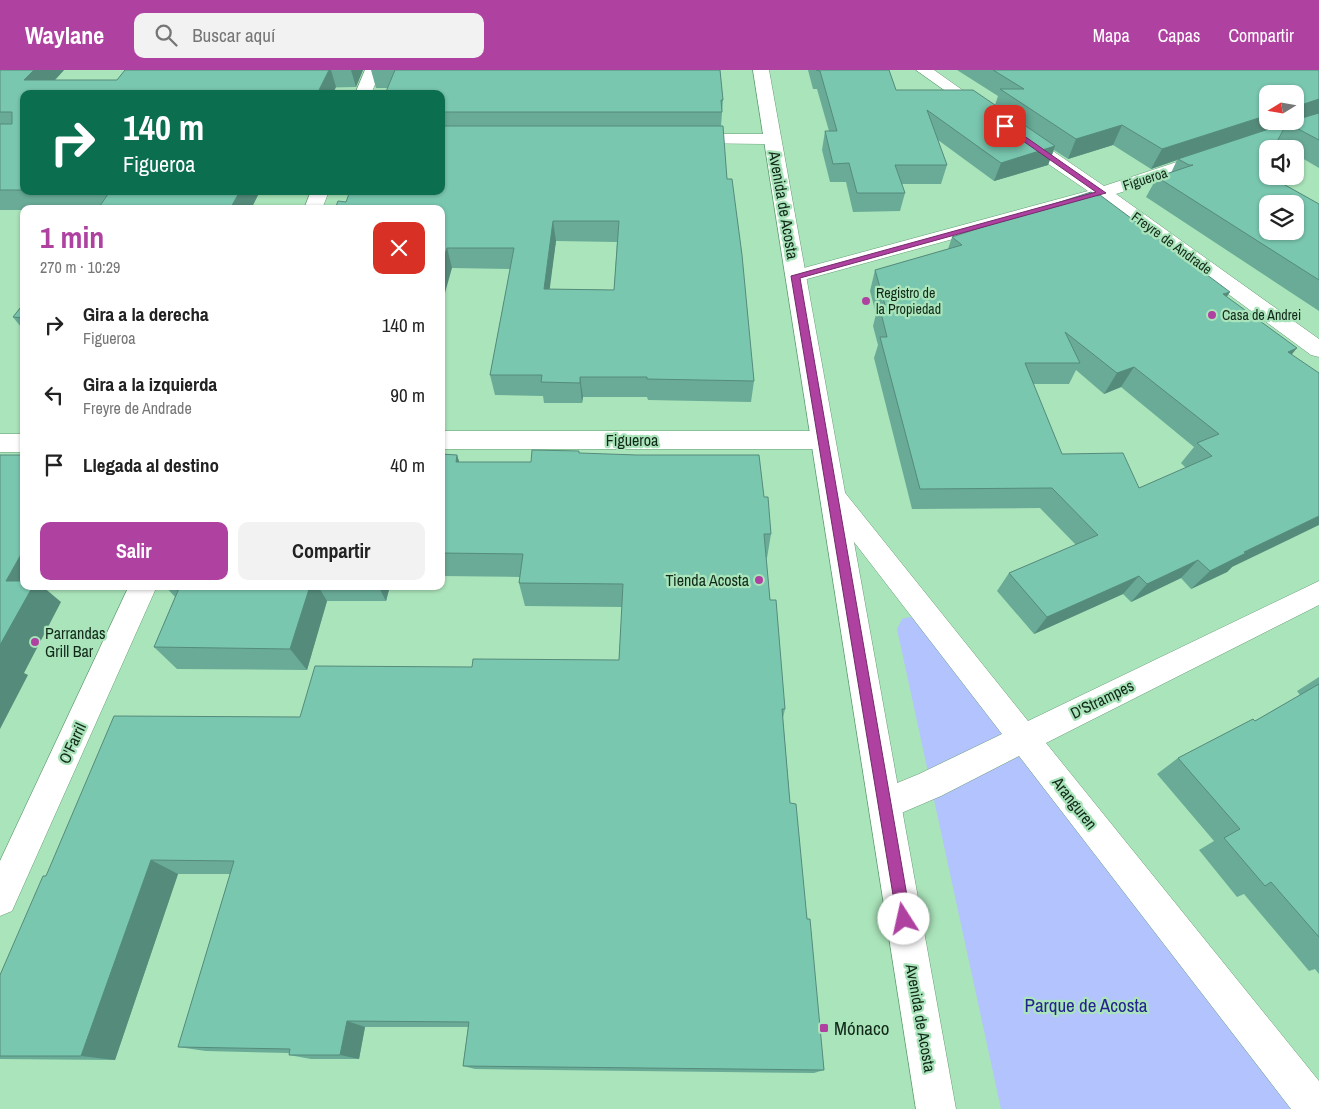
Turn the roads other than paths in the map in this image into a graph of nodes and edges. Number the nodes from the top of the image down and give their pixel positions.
1 (373, 70) edge
2 (761, 70) edge
3 (924, 70) edge
4 (365, 90) edge
5 (772, 138) junction
6 (665, 139) edge
7 (1225, 152) edge
8 (1102, 193) junction
9 (796, 276) junction
10 (1319, 350) edge
11 (445, 440) edge
12 (823, 440) junction
13 (0, 443) edge
14 (20, 443) edge
15 (833, 496) junction
16 (141, 590) edge
17 (1319, 592) edge
18 (1024, 738) junction
19 (885, 804) junction
20 (0, 899) edge
21 (936, 1109) edge
22 (1316, 1109) edge

1 - 4 street
2 - 5 street, Avenida de Acosta
3 - 8 street, Freyre de Andrade
5 - 6 street
5 - 9 street, Avenida de Acosta
7 - 8 street, Figueroa
8 - 9 street, Figueroa
8 - 10 street, Freyre de Andrade
9 - 12 street, Avenida de Acosta
11 - 12 street, Figueroa
12 - 15 street, Avenida de Acosta
13 - 14 street
15 - 18 street, Aranguren
15 - 19 street, Avenida de Acosta
16 - 20 street, O'Farril
17 - 18 street, D'Strampes
18 - 19 street, D'Strampes
18 - 22 street, Aranguren
19 - 21 street, Avenida de Acosta

